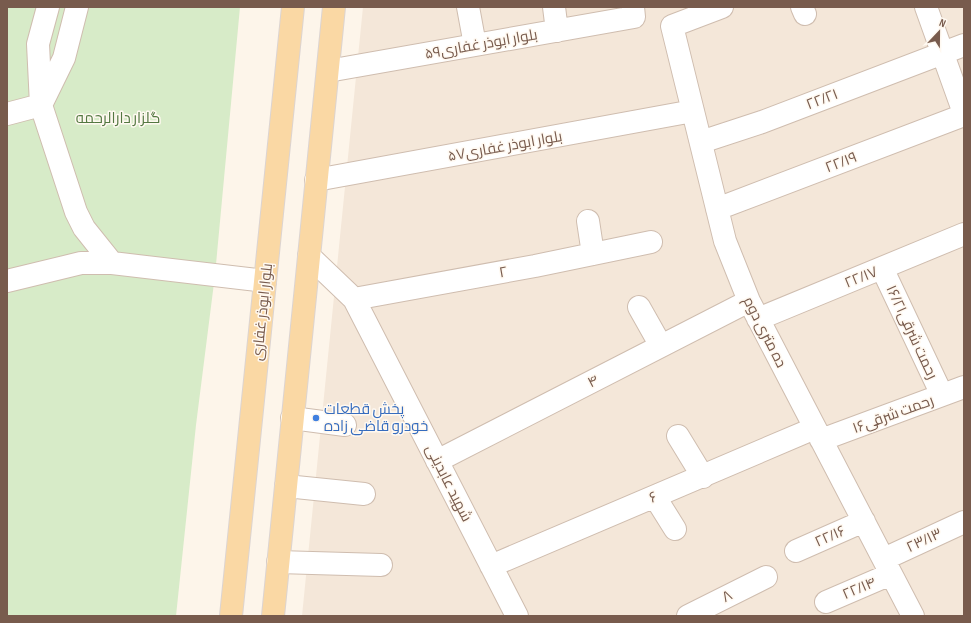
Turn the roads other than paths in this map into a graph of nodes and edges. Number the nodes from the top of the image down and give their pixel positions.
1 (48, 7) edge
2 (77, 7) edge
3 (293, 7) edge
4 (334, 7) edge
5 (468, 7) edge
6 (554, 7) edge
7 (722, 7) edge
8 (926, 7) edge
9 (633, 12) edge
10 (557, 31) junction
11 (475, 45) junction
12 (964, 45) edge
13 (942, 53) junction
14 (328, 71) junction
15 (41, 105) junction
16 (693, 111) junction
17 (7, 114) edge
18 (964, 114) edge
19 (701, 142) junction
20 (316, 180) junction
21 (717, 209) junction
22 (588, 221) dead end
23 (964, 234) edge
24 (651, 242) dead end
25 (594, 254) junction
26 (309, 256) junction
27 (112, 263) junction
28 (882, 268) junction
29 (7, 281) edge
30 (265, 281) junction
31 (7, 294) edge
32 (354, 299) junction
33 (639, 307) dead end
34 (753, 310) junction
35 (661, 346) junction
36 (964, 387) edge
37 (942, 395) junction
38 (292, 418) junction
39 (345, 425) dead end
40 (818, 434) junction
41 (678, 436) dead end
42 (437, 461) junction
43 (703, 477) junction
44 (286, 486) junction
45 (364, 494) dead end
46 (655, 497) junction
47 (864, 521) junction
48 (964, 522) edge
49 (675, 529) dead end
50 (796, 551) dead end
51 (278, 562) junction
52 (381, 565) dead end
53 (491, 566) junction
54 (888, 567) junction
55 (766, 577) dead end
56 (826, 602) dead end
57 (908, 614) edge
58 (231, 616) edge
59 (273, 616) edge
60 (517, 616) edge
61 (688, 616) edge

1 - 15 street
2 - 15 street
3 - 30 main road, بلوار ابوذر غفاری
4 - 14 main road
5 - 11 street
6 - 10 street
7 - 16 street, ده متری دوم
8 - 13 street
9 - 10 street, بلوار ابوذر غفاری۵۹
10 - 11 street, بلوار ابوذر غفاری۵۹
11 - 14 street, بلوار ابوذر غفاری۵۹
12 - 13 street, ۲۲/۲۱
13 - 18 street
13 - 19 street, ۲۲/۲۱
14 - 20 main road
15 - 17 street
15 - 27 street
16 - 19 street, ده متری دوم
16 - 20 street, بلوار ابوذر غفاری۵۷
18 - 21 street, ۲۲/۱۹
19 - 21 street, ده متری دوم
20 - 26 main road
21 - 34 street, ده متری دوم
22 - 25 street
23 - 28 street, ۲۲/۱۷
24 - 25 street, ۲
25 - 32 street, ۲
26 - 32 street, شهید عابدینی
26 - 38 main road
27 - 29 street
27 - 30 street
27 - 31 street
28 - 34 street, ۲۲/۱۷
28 - 37 street, ۱۶/۲۱رحمت شرقی
30 - 58 main road, بلوار ابوذر غفاری
32 - 42 street, شهید عابدینی
33 - 35 street
34 - 35 street, ۴
34 - 40 street, ده متری دوم
35 - 42 street, ۴
36 - 37 street, ۱۶رحمت شرقی
37 - 40 street, ۱۶رحمت شرقی
38 - 39 street
38 - 44 main road
40 - 43 street, ۶
40 - 47 street, ده متری دوم
41 - 43 street
42 - 53 street, شهید عابدینی
43 - 46 street, ۶
44 - 45 street
44 - 51 main road
46 - 49 street
46 - 53 street, ۶
47 - 50 street, ۲۲/۱۶
47 - 54 street, ده متری دوم
48 - 54 street, ۲۳/۱۳
51 - 52 street
51 - 59 main road
53 - 60 street, شهید عابدینی
54 - 56 street, ۲۲/۱۴
54 - 57 street, ده متری دوم
55 - 61 street, ۸

